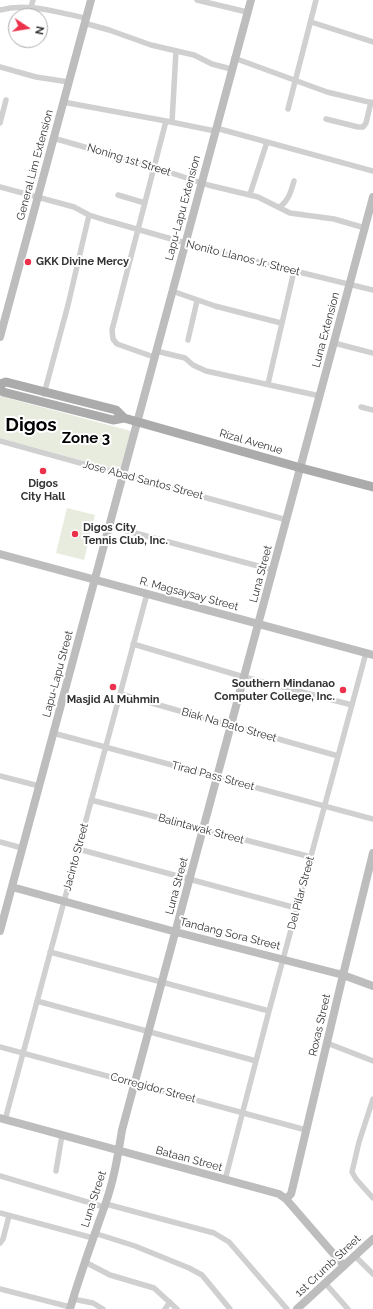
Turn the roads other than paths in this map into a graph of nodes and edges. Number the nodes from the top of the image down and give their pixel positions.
1 (34, 0) edge
2 (90, 0) edge
3 (197, 0) edge
4 (250, 0) edge
5 (316, 0) edge
6 (32, 7) junction
7 (0, 10) edge
8 (247, 12) junction
9 (85, 21) junction
10 (311, 22) junction
11 (373, 42) edge
12 (176, 51) junction
13 (234, 58) junction
14 (0, 67) edge
15 (231, 69) junction
16 (296, 80) junction
17 (69, 82) junction
18 (6, 100) dead end
19 (63, 102) junction
20 (372, 102) edge
21 (288, 109) dead end
22 (326, 119) dead end
23 (166, 120) junction
24 (0, 122) edge
25 (172, 122) junction
26 (215, 130) junction
27 (53, 138) junction
28 (268, 142) junction
29 (154, 168) junction
30 (373, 171) edge
31 (294, 181) dead end
32 (201, 182) junction
33 (0, 188) edge
34 (250, 194) junction
35 (118, 195) dead end
36 (38, 197) junction
37 (373, 197) edge
38 (145, 203) junction
39 (280, 207) junction
40 (89, 215) junction
41 (365, 228) junction
42 (138, 230) junction
43 (185, 243) junction
44 (294, 271) junction
45 (350, 284) junction
46 (373, 290) edge
47 (172, 291) junction
48 (197, 301) junction
49 (281, 324) junction
50 (0, 337) edge
51 (188, 340) dead end
52 (334, 343) junction
53 (373, 353) edge
54 (155, 354) junction
55 (0, 384) edge
56 (268, 384) junction
57 (0, 388) edge
58 (45, 391) junction
59 (63, 396) junction
60 (320, 396) junction
61 (42, 402) junction
62 (60, 406) junction
63 (361, 407) dead end
64 (373, 410) edge
65 (124, 418) junction
66 (137, 422) junction
67 (0, 440) edge
68 (301, 468) junction
69 (123, 474) junction
70 (373, 487) edge
71 (287, 520) junction
72 (109, 526) junction
73 (0, 554) edge
74 (273, 570) junction
75 (94, 580) junction
76 (147, 594) junction
77 (258, 625) junction
78 (133, 644) junction
79 (369, 654) edge
80 (244, 677) junction
81 (120, 694) junction
82 (352, 705) junction
83 (231, 726) junction
84 (53, 733) junction
85 (106, 747) junction
86 (338, 756) junction
87 (0, 776) edge
88 (217, 777) junction
89 (39, 786) junction
90 (91, 800) junction
91 (324, 806) junction
92 (373, 819) edge
93 (203, 830) junction
94 (0, 842) edge
95 (22, 848) junction
96 (78, 849) junction
97 (373, 854) edge
98 (311, 857) junction
99 (190, 880) junction
100 (12, 886) junction
101 (64, 901) junction
102 (296, 908) junction
103 (0, 931) edge
104 (176, 932) junction
105 (50, 952) junction
106 (283, 959) junction
107 (342, 975) junction
108 (162, 982) junction
109 (373, 986) edge
110 (37, 1000) junction
111 (269, 1011) junction
112 (149, 1032) junction
113 (327, 1043) junction
114 (0, 1047) edge
115 (23, 1053) junction
116 (256, 1061) junction
117 (373, 1061) edge
118 (135, 1083) junction
119 (373, 1099) edge
120 (242, 1112) junction
121 (3, 1119) edge
122 (306, 1130) junction
123 (62, 1135) junction
124 (119, 1152) junction
125 (56, 1171) dead end
126 (0, 1176) edge
127 (225, 1180) junction
128 (373, 1198) edge
129 (286, 1199) junction
130 (105, 1206) junction
131 (0, 1213) edge
132 (9, 1216) junction
133 (94, 1236) junction
134 (373, 1239) edge
135 (0, 1243) edge
136 (355, 1256) junction
137 (85, 1262) junction
138 (344, 1266) junction
139 (373, 1274) edge
140 (325, 1283) junction
141 (0, 1289) edge
142 (73, 1298) junction
143 (170, 1302) junction
144 (70, 1308) edge
145 (103, 1309) edge
146 (165, 1309) edge
147 (177, 1309) edge
148 (230, 1309) edge
149 (287, 1309) edge
150 (297, 1309) edge
151 (348, 1309) edge

1 - 6 street
2 - 9 street, General Lim Extension
3 - 8 street
4 - 8 street, Lapu-Lapu Extension
5 - 10 street
6 - 7 street
6 - 9 street
8 - 13 street, Lapu-Lapu Extension
9 - 12 street
9 - 17 street, General Lim Extension
10 - 11 street
10 - 16 street
12 - 15 street
12 - 25 street
13 - 15 street, Lapu-Lapu Extension
13 - 16 street
14 - 17 street
15 - 26 street, Lapu-Lapu Extension
16 - 20 street
16 - 21 street
17 - 19 street, General Lim Extension
18 - 24 street
19 - 23 street
19 - 27 street, General Lim Extension
20 - 22 street
23 - 25 street
23 - 29 street
25 - 26 street
26 - 28 street
26 - 32 street, Lapu-Lapu Extension
27 - 29 street, Noning 1st Street
27 - 36 street, General Lim Extension
28 - 30 street
28 - 34 street
29 - 32 street, Noning 1st Street
29 - 38 street
31 - 39 street
32 - 34 street, Noning 1st Street
32 - 43 street, Lapu-Lapu Extension
33 - 36 street, Nonito Llanos Jr. Street
34 - 39 street, Noning 1st Street
35 - 38 street
36 - 40 street, Nonito Llanos Jr. Street
36 - 50 street, General Lim Extension
37 - 41 street, Luna Extension
38 - 42 street
39 - 41 street, Noning 1st Street
40 - 42 street, Nonito Llanos Jr. Street
40 - 58 street
41 - 45 street, Luna Extension
42 - 43 street, Nonito Llanos Jr. Street
42 - 54 street
43 - 44 street, Nonito Llanos Jr. Street
43 - 47 street, Lapu-Lapu Extension
44 - 45 street, Nonito Llanos Jr. Street
44 - 49 street
45 - 46 street, Nonito Llanos Jr. Street
45 - 52 street, Luna Extension
47 - 48 street
47 - 54 street, Lapu-Lapu Extension
48 - 49 street
48 - 51 street
49 - 56 street
52 - 53 street
52 - 60 street, Luna Extension
54 - 56 street
54 - 66 street, Lapu-Lapu Extension
55 - 58 main road, Rizal Avenue
56 - 60 street
57 - 61 main road, Rizal Avenue
58 - 59 main road, Rizal Avenue
58 - 61 street
59 - 62 main road
59 - 65 main road, Rizal Avenue
60 - 68 street, Luna Extension
61 - 62 main road, Rizal Avenue
62 - 65 main road, Rizal Avenue
63 - 64 street
65 - 66 main road, Rizal Avenue
66 - 68 main road, Rizal Avenue
66 - 69 street, Lapu-Lapu Street
67 - 69 street, Jose Abad Santos Street
68 - 70 main road, Rizal Avenue
68 - 71 street, Luna Street
69 - 71 street, Jose Abad Santos Street
69 - 72 street, Lapu-Lapu Street
71 - 74 street, Luna Street
72 - 74 street
72 - 75 street, Lapu-Lapu Street
73 - 75 street, R. Magsaysay Street
74 - 77 street, Luna Street
75 - 76 street, R. Magsaysay Street
75 - 84 street, Lapu-Lapu Street
76 - 77 street, R. Magsaysay Street
76 - 78 street, Jacinto Street
77 - 79 street, R. Magsaysay Street
77 - 80 street, Luna Street
78 - 80 street
78 - 81 street, Jacinto Street
79 - 82 street, Del Pilar Street
80 - 82 street
80 - 83 street, Luna Street
81 - 83 street, Biak Na Bato Street
81 - 85 street, Jacinto Street
82 - 86 street, Del Pilar Street
83 - 86 street, Biak Na Bato Street
83 - 88 street, Luna Street
84 - 85 street, Tirad Pass Street
84 - 89 street, Lapu-Lapu Street
85 - 88 street, Tirad Pass Street
85 - 90 street, Jacinto Street
86 - 91 street, Del Pilar Street
87 - 89 street
88 - 91 street, Tirad Pass Street
88 - 93 street, Luna Street
89 - 95 street, Lapu-Lapu Street
90 - 93 street, Balintawak Street
90 - 96 street, Jacinto Street
91 - 92 street, Tirad Pass Street
91 - 98 street, Del Pilar Street
93 - 98 street, Balintawak Street
93 - 99 street, Luna Street
94 - 95 street
95 - 100 street, Lapu-Lapu Street
96 - 99 street
96 - 101 street, Jacinto Street
97 - 107 street, Roxas Street
98 - 102 street, Del Pilar Street
99 - 102 street
99 - 104 street, Luna Street
100 - 101 street, Tandang Sora Street
100 - 103 street, Lapu-Lapu Street
101 - 104 street, Tandang Sora Street
101 - 105 street, Jacinto Street
102 - 106 street, Del Pilar Street
104 - 106 street, Tandang Sora Street
104 - 108 street, Luna Street
105 - 108 street
105 - 110 street, Jacinto Street
106 - 107 street, Tandang Sora Street
106 - 111 street, Del Pilar Street
107 - 109 street, Tandang Sora Street
107 - 113 street, Roxas Street
108 - 111 street
108 - 112 street, Luna Street
110 - 112 street
110 - 115 street, Jacinto Street
111 - 116 street, Del Pilar Street
112 - 116 street
112 - 118 street, Luna Street
113 - 117 street
113 - 122 street, Roxas Street
114 - 115 street, Corregidor Street
115 - 118 street, Corregidor Street
115 - 121 street, Jacinto Street
116 - 120 street, Del Pilar Street
118 - 120 street, Corregidor Street
118 - 124 street, Luna Street
119 - 128 street
120 - 122 street, Corregidor Street
120 - 127 street, Del Pilar Street
121 - 123 street, Bataan Street
122 - 129 street, Roxas Street
123 - 124 street, Bataan Street
123 - 125 street
124 - 127 street, Bataan Street
124 - 130 street, Luna Street
126 - 130 street
127 - 129 street, Bataan Street
129 - 138 street, Bataan Street
130 - 133 street, Luna Street
130 - 149 street
131 - 132 street
132 - 133 street
132 - 135 street
133 - 137 street, Luna Street
133 - 148 street
134 - 136 street, 1st Crumb Street
136 - 138 street, 1st Crumb Street
136 - 139 street
137 - 142 street, Luna Street
137 - 143 street
138 - 140 street, 1st Crumb Street
140 - 150 street, 1st Crumb Street
140 - 151 street
141 - 144 street
142 - 144 street, Luna Street
142 - 145 street
143 - 146 street
143 - 147 street

